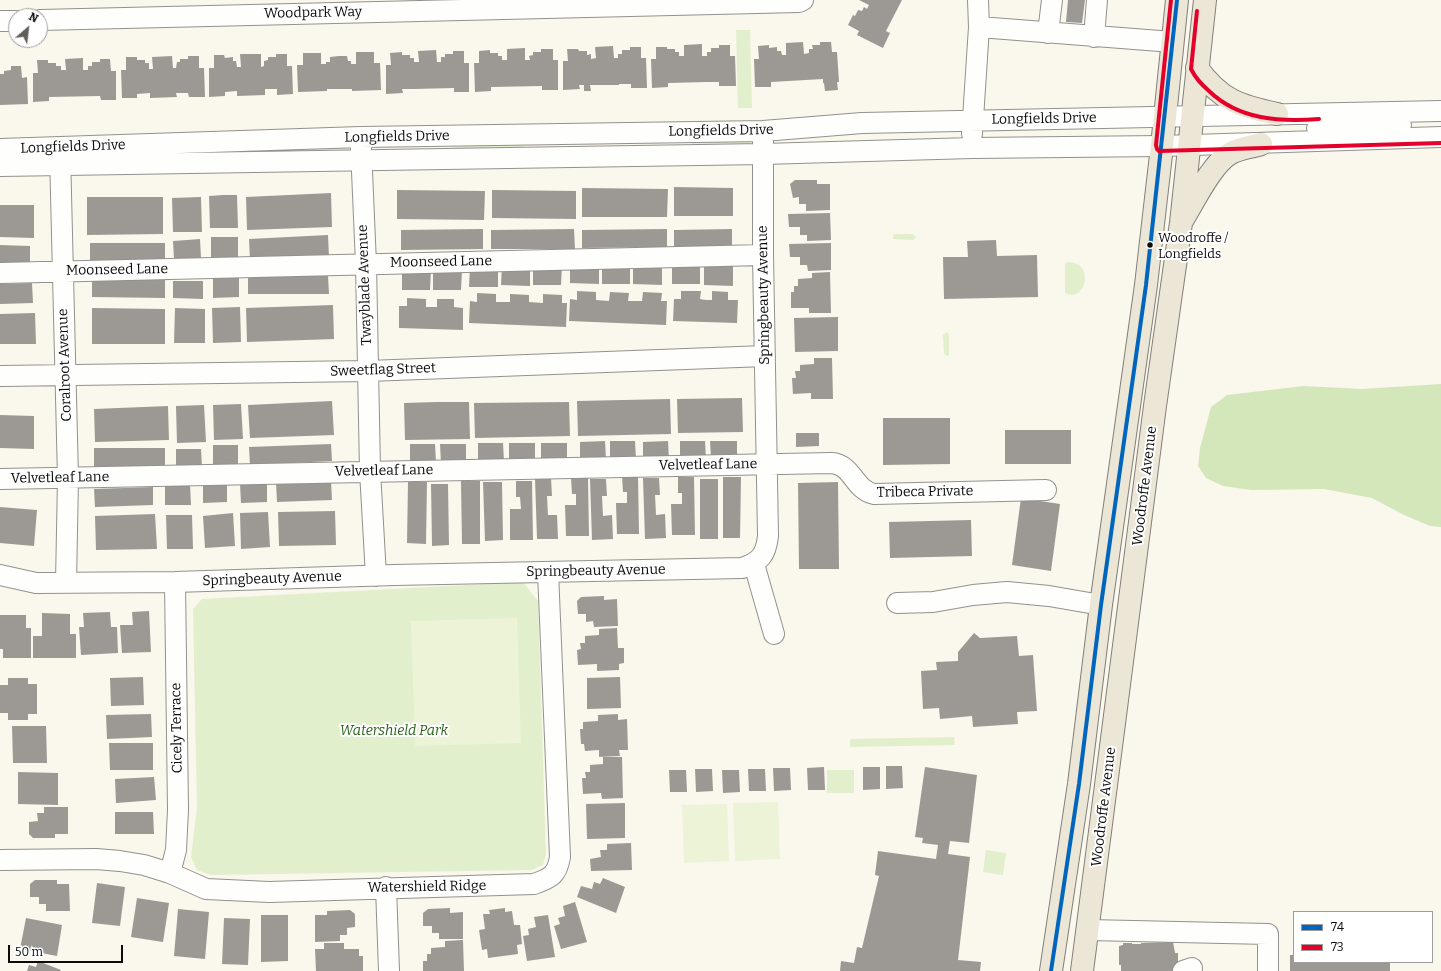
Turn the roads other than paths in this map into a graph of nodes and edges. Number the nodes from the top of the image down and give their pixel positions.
1 (802, 0) edge
2 (978, 0) edge
3 (1052, 0) edge
4 (1097, 0) edge
5 (1177, 0) edge
6 (1204, 0) edge
7 (620, 3) edge
8 (48, 20) edge
9 (979, 27) junction
10 (1048, 33) junction
11 (1094, 37) junction
12 (1173, 42) junction
13 (1197, 68) junction
14 (1441, 111) edge
15 (1277, 114) junction
16 (1166, 116) junction
17 (973, 121) junction
18 (1441, 124) edge
19 (763, 130) junction
20 (1191, 131) junction
21 (361, 137) junction
22 (1441, 137) edge
23 (1261, 144) junction
24 (1162, 146) junction
25 (972, 148) junction
26 (0, 149) edge
27 (763, 154) junction
28 (60, 156) junction
29 (361, 161) junction
30 (0, 166) edge
31 (1181, 223) junction
32 (763, 255) junction
33 (366, 264) junction
34 (62, 272) junction
35 (0, 273) edge
36 (765, 356) junction
37 (368, 371) junction
38 (65, 375) junction
39 (0, 376) edge
40 (768, 464) junction
41 (370, 471) junction
42 (68, 478) junction
43 (0, 479) edge
44 (1046, 490) dead end
45 (754, 564) junction
46 (548, 572) junction
47 (0, 575) edge
48 (376, 576) junction
49 (175, 582) junction
50 (66, 583) junction
51 (897, 603) dead end
52 (1101, 605) junction
53 (774, 634) dead end
54 (0, 860) edge
55 (170, 873) junction
56 (386, 888) junction
57 (1088, 930) junction
58 (389, 971) edge
59 (1051, 971) edge
60 (1082, 971) edge
61 (1268, 971) edge

1 - 7 street, Woodpark Way
2 - 9 street
3 - 10 street
4 - 11 street
5 - 12 main road, Woodroffe Avenue
6 - 13 main road, Woodroffe Avenue
7 - 8 street, Woodpark Way
9 - 10 street
9 - 17 street
10 - 11 street
11 - 12 street
12 - 16 main road, Woodroffe Avenue
13 - 15 main road
13 - 20 main road, Woodroffe Avenue
14 - 15 street, Longfields Drive
15 - 20 street, Longfields Drive
16 - 17 street, Longfields Drive
16 - 20 street, Longfields Drive
16 - 24 main road, Woodroffe Avenue
17 - 19 street, Longfields Drive
17 - 25 street
18 - 20 street, Longfields Drive
19 - 21 street, Longfields Drive
19 - 27 street, Springbeauty Avenue
20 - 23 street, Longfields Drive
20 - 24 street, Longfields Drive
20 - 31 main road, Woodroffe Avenue
21 - 28 street, Longfields Drive
21 - 29 street, Twayblade Avenue
22 - 23 street, Longfields Drive
23 - 31 main road
24 - 25 street, Longfields Drive
24 - 52 main road, Woodroffe Avenue
25 - 27 street, Longfields Drive
26 - 28 street, Longfields Drive
27 - 29 street, Longfields Drive
27 - 32 street, Springbeauty Avenue
28 - 29 street, Longfields Drive
28 - 30 street, Longfields Drive
28 - 34 street, Coralroot Avenue
29 - 33 street, Twayblade Avenue
31 - 57 main road, Woodroffe Avenue
32 - 33 street, Moonseed Lane
32 - 36 street, Springbeauty Avenue
33 - 34 street, Moonseed Lane
33 - 37 street, Twayblade Avenue
34 - 35 street, Moonseed Lane
34 - 38 street, Coralroot Avenue
36 - 37 street, Sweetflag Street
36 - 40 street, Springbeauty Avenue
37 - 38 street, Sweetflag Street
37 - 41 street, Twayblade Avenue
38 - 39 street, Sweetflag Street
38 - 42 street, Coralroot Avenue
40 - 41 street, Velvetleaf Lane
40 - 44 street, Tribeca Private
40 - 45 street, Springbeauty Avenue
41 - 42 street, Velvetleaf Lane
41 - 48 street, Twayblade Avenue
42 - 43 street, Velvetleaf Lane
42 - 50 street, Coralroot Avenue
45 - 46 street, Springbeauty Avenue
45 - 53 street
46 - 48 street, Springbeauty Avenue
46 - 56 street, Watershield Ridge
47 - 50 street, Springbeauty Avenue
48 - 49 street, Springbeauty Avenue
49 - 50 street, Springbeauty Avenue
49 - 55 street, Cicely Terrace
51 - 52 street
52 - 59 main road, Woodroffe Avenue
54 - 55 street, Watershield Ridge
55 - 56 street, Watershield Ridge
56 - 58 street
57 - 60 main road, Woodroffe Avenue
57 - 61 street

